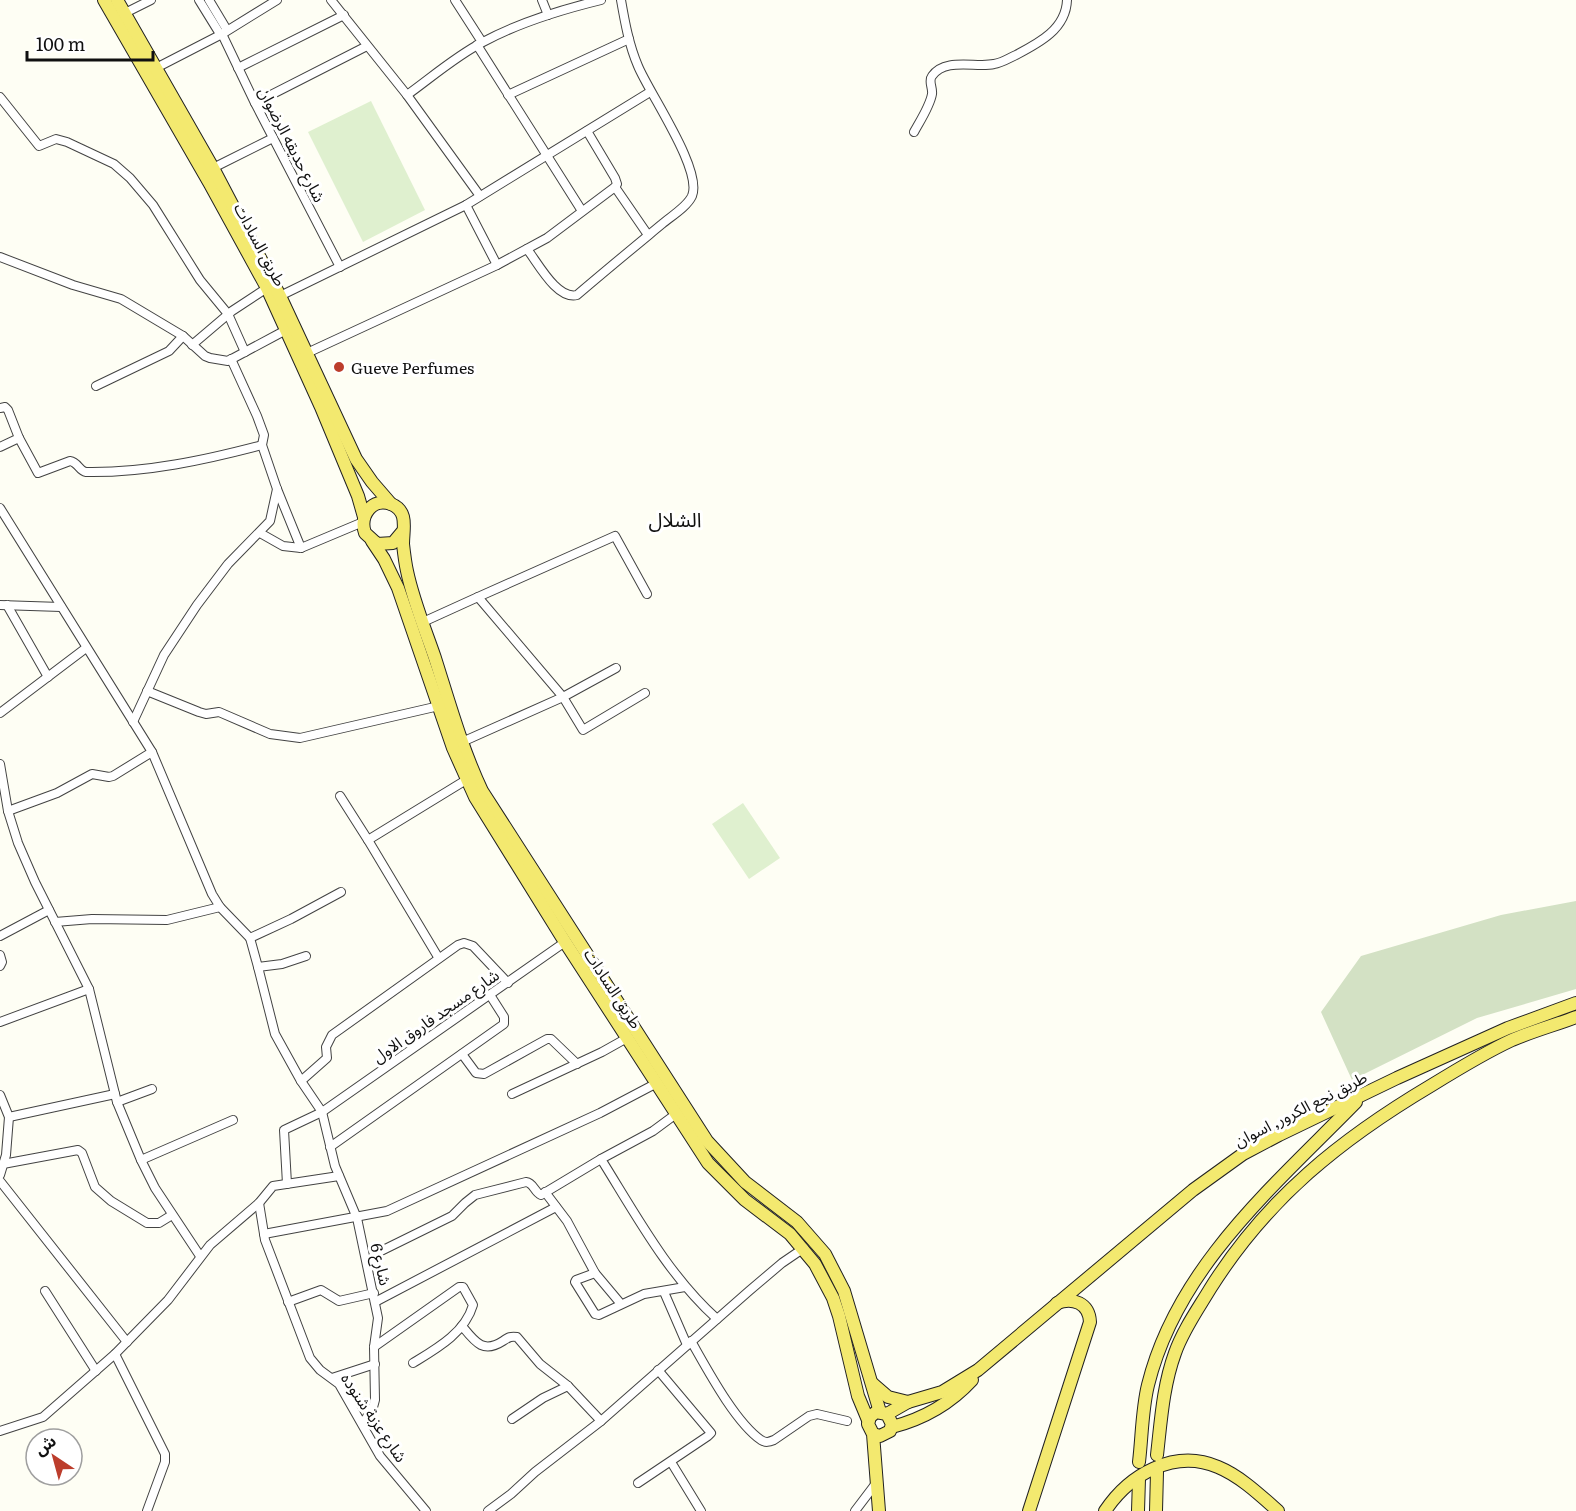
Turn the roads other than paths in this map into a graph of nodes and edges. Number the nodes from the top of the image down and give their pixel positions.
1 (104, 0) edge
2 (117, 0) edge
3 (151, 0) edge
4 (199, 0) edge
5 (209, 0) edge
6 (277, 0) edge
7 (332, 0) edge
8 (455, 0) edge
9 (542, 0) edge
10 (600, 0) edge
11 (621, 0) edge
12 (1067, 0) edge
13 (125, 13) junction
14 (344, 15) junction
15 (548, 15) junction
16 (223, 33) junction
17 (629, 39) junction
18 (480, 44) junction
19 (368, 46) junction
20 (156, 68) junction
21 (238, 68) junction
22 (650, 92) junction
23 (407, 95) junction
24 (508, 95) junction
25 (0, 97) edge
26 (255, 103) junction
27 (587, 131) junction
28 (914, 132) dead end
29 (273, 138) junction
30 (546, 154) junction
31 (213, 168) junction
32 (615, 187) junction
33 (480, 196) junction
34 (466, 205) junction
35 (582, 212) junction
36 (648, 235) junction
37 (527, 249) junction
38 (0, 256) edge
39 (497, 265) junction
40 (340, 267) junction
41 (267, 288) junction
42 (280, 296) junction
43 (228, 314) junction
44 (286, 330) junction
45 (183, 336) junction
46 (192, 345) junction
47 (245, 352) junction
48 (307, 353) junction
49 (231, 359) junction
50 (96, 386) dead end
51 (0, 408) edge
52 (19, 438) junction
53 (262, 445) junction
54 (0, 447) edge
55 (277, 489) junction
56 (391, 504) junction
57 (0, 508) edge
58 (363, 519) junction
59 (403, 531) junction
60 (260, 533) junction
61 (372, 541) junction
62 (301, 548) junction
63 (647, 594) dead end
64 (478, 597) junction
65 (3, 605) edge
66 (61, 607) junction
67 (423, 622) junction
68 (86, 648) junction
69 (616, 668) dead end
70 (48, 677) junction
71 (147, 691) junction
72 (645, 693) dead end
73 (563, 697) junction
74 (439, 706) junction
75 (0, 713) edge
76 (133, 722) junction
77 (462, 742) junction
78 (152, 752) junction
79 (0, 764) edge
80 (466, 780) junction
81 (340, 796) dead end
82 (9, 813) junction
83 (0, 820) edge
84 (369, 840) junction
85 (341, 892) dead end
86 (220, 907) junction
87 (49, 910) junction
88 (55, 922) junction
89 (0, 936) edge
90 (250, 938) junction
91 (565, 942) junction
92 (0, 955) edge
93 (306, 956) dead end
94 (438, 957) junction
95 (0, 966) edge
96 (258, 967) junction
97 (508, 983) junction
98 (89, 989) junction
99 (490, 995) junction
100 (1576, 1003) edge
101 (1576, 1017) edge
102 (1, 1019) edge
103 (627, 1038) junction
104 (462, 1054) junction
105 (577, 1064) junction
106 (301, 1081) junction
107 (657, 1083) junction
108 (152, 1089) dead end
109 (512, 1094) dead end
110 (0, 1095) edge
111 (1363, 1095) junction
112 (116, 1098) junction
113 (322, 1112) junction
114 (676, 1114) junction
115 (9, 1117) junction
116 (233, 1120) dead end
117 (330, 1147) junction
118 (602, 1159) junction
119 (141, 1160) junction
120 (3, 1164) junction
121 (0, 1175) edge
122 (339, 1176) junction
123 (0, 1181) edge
124 (287, 1184) junction
125 (545, 1192) junction
126 (259, 1203) junction
127 (556, 1207) junction
128 (172, 1215) junction
129 (357, 1218) junction
130 (264, 1234) junction
131 (804, 1248) junction
132 (381, 1251) dead end
133 (200, 1256) junction
134 (595, 1273) junction
135 (685, 1287) junction
136 (45, 1291) dead end
137 (664, 1292) junction
138 (374, 1297) junction
139 (288, 1302) junction
140 (621, 1304) junction
141 (1053, 1305) junction
142 (717, 1319) junction
143 (462, 1326) junction
144 (127, 1342) junction
145 (689, 1343) junction
146 (374, 1347) junction
147 (115, 1354) junction
148 (413, 1363) dead end
149 (986, 1363) junction
150 (375, 1364) junction
151 (658, 1370) junction
152 (96, 1371) junction
153 (332, 1378) junction
154 (872, 1383) junction
155 (568, 1386) junction
156 (908, 1402) junction
157 (884, 1413) junction
158 (512, 1419) dead end
159 (868, 1420) junction
160 (601, 1421) junction
161 (847, 1421) dead end
162 (362, 1424) junction
163 (892, 1428) junction
164 (0, 1431) edge
165 (873, 1434) junction
166 (1157, 1455) dead end
167 (1139, 1461) dead end
168 (671, 1462) junction
169 (1157, 1472) dead end
170 (1139, 1479) dead end
171 (877, 1482) junction
172 (639, 1483) dead end
173 (147, 1511) edge
174 (426, 1511) edge
175 (488, 1511) edge
176 (701, 1511) edge
177 (855, 1511) edge
178 (879, 1511) edge
179 (1029, 1511) edge
180 (1105, 1511) edge
181 (1138, 1511) edge
182 (1156, 1511) edge
183 (1278, 1511) edge

1 - 41 main road, طريق السادات
2 - 13 main road, طريق السادات
3 - 13 street
4 - 16 street
5 - 16 street
6 - 16 street
7 - 14 street
8 - 18 street
9 - 15 street
10 - 15 street
11 - 17 street
12 - 28 street
13 - 20 main road, طريق السادات
14 - 19 street
14 - 21 street
15 - 18 street
16 - 20 street
16 - 21 street, شارع حديقه الرضوان
17 - 22 street
17 - 24 street
18 - 23 street
18 - 24 street
19 - 23 street
19 - 26 street
20 - 31 main road, طريق السادات
21 - 26 street, شارع حديقه الرضوان
22 - 27 street
22 - 36 street
23 - 33 street
24 - 30 street
25 - 43 street
26 - 29 street, شارع حديقه الرضوان
27 - 30 street
27 - 32 street
29 - 31 street
29 - 40 street, شارع حديقه الرضوان
30 - 33 street
30 - 35 street
31 - 42 main road, طريق السادات
32 - 35 street
32 - 36 street
33 - 34 street
34 - 39 street
34 - 40 street
35 - 37 street
36 - 37 street
37 - 39 street
38 - 45 street
39 - 48 street
40 - 42 street
41 - 43 street
41 - 44 main road, طريق السادات
42 - 48 main road, طريق السادات
43 - 46 street
43 - 47 street
44 - 47 street
44 - 58 main road, طريق السادات
45 - 46 street
45 - 50 street
46 - 49 street
47 - 49 street
48 - 56 main road, طريق السادات
49 - 53 street
51 - 52 street
52 - 53 street
52 - 54 street
53 - 55 street
55 - 60 street
55 - 62 street
56 - 58 main road
56 - 59 main road
57 - 66 street
58 - 61 main road
58 - 62 street
59 - 61 main road
59 - 67 main road, طريق السادات
60 - 62 street
60 - 71 street
61 - 74 main road, طريق السادات
63 - 64 street
64 - 67 street
64 - 73 street
65 - 66 street
65 - 70 street
66 - 68 street
67 - 77 main road, طريق السادات
68 - 70 street
68 - 76 street
69 - 73 street
70 - 75 street
71 - 74 street
71 - 76 street
72 - 73 street
73 - 77 street
74 - 80 main road, طريق السادات
76 - 78 street
77 - 154 main road, طريق السادات
78 - 82 street
78 - 86 street
79 - 82 street
80 - 84 street
80 - 91 main road, طريق السادات
81 - 84 street
82 - 83 street
82 - 87 street
84 - 94 street
85 - 90 street
86 - 88 street
86 - 90 street
87 - 88 street
87 - 89 street
88 - 98 street
90 - 96 street
91 - 97 street, شارع مسجد فاروق الاول
91 - 103 main road, طريق السادات
92 - 95 street
93 - 96 street
94 - 97 street
94 - 106 street
96 - 106 street
97 - 99 street, شارع مسجد فاروق الاول
98 - 102 street
98 - 112 street
99 - 104 street
99 - 113 street, شارع مسجد فاروق الاول
100 - 111 main road, طريق نجع الكرور, اسوان
101 - 166 main road
103 - 105 street
103 - 107 main road, طريق السادات
104 - 105 street
104 - 117 street
105 - 109 street
106 - 113 street
107 - 114 main road, طريق السادات
107 - 129 street
108 - 112 street
110 - 115 street
111 - 141 main road, طريق نجع الكرور, اسوان
111 - 167 main road
112 - 115 street
112 - 119 street
113 - 117 street, شارع 6
113 - 124 street, شارع مسجد فاروق الاول
114 - 118 street
114 - 131 main road, طريق السادات
115 - 120 street
116 - 119 street
117 - 122 street, شارع 6
118 - 125 street
118 - 135 street
119 - 128 street
120 - 121 street
120 - 128 street
122 - 124 street
122 - 129 street, شارع 6
123 - 144 street
124 - 126 street
125 - 127 street
125 - 132 street
126 - 130 street, شارع عزبة شنوده
126 - 133 street
127 - 134 street
127 - 138 street
128 - 133 street
129 - 130 street
129 - 138 street, شارع 6
130 - 139 street, شارع عزبة شنوده
131 - 142 street
131 - 159 main road, طريق السادات
133 - 144 street
134 - 140 street
134 - 140 street
135 - 137 street
135 - 142 street
136 - 152 street
137 - 140 street
137 - 145 street
138 - 139 street
138 - 146 street, شارع 6
139 - 153 street, شارع عزبة شنوده
141 - 149 main road, طريق نجع الكرور, اسوان
141 - 179 main road
142 - 145 street
143 - 146 street
143 - 148 street
143 - 155 street
144 - 147 street
145 - 151 street
145 - 161 street
146 - 150 street, شارع 6
147 - 152 street
147 - 173 street
149 - 156 main road, طريق نجع الكرور, اسوان
149 - 163 main road, طريق نجع الكرور, اسوان
150 - 153 street
150 - 162 street, شارع 6
151 - 160 street
151 - 168 street
152 - 164 street
153 - 162 street, شارع عزبة شنوده
154 - 156 main road
154 - 157 main road, طريق السادات
155 - 158 street
155 - 160 street
156 - 157 main road, طريق نجع الكرور, اسوان
157 - 159 main road
157 - 163 main road
159 - 165 main road
160 - 175 street
162 - 174 street, شارع عزبة شنوده
163 - 165 main road
165 - 171 main road
168 - 172 street
168 - 176 street
169 - 182 main road
170 - 181 main road
171 - 177 street
171 - 178 main road
180 - 183 main road

